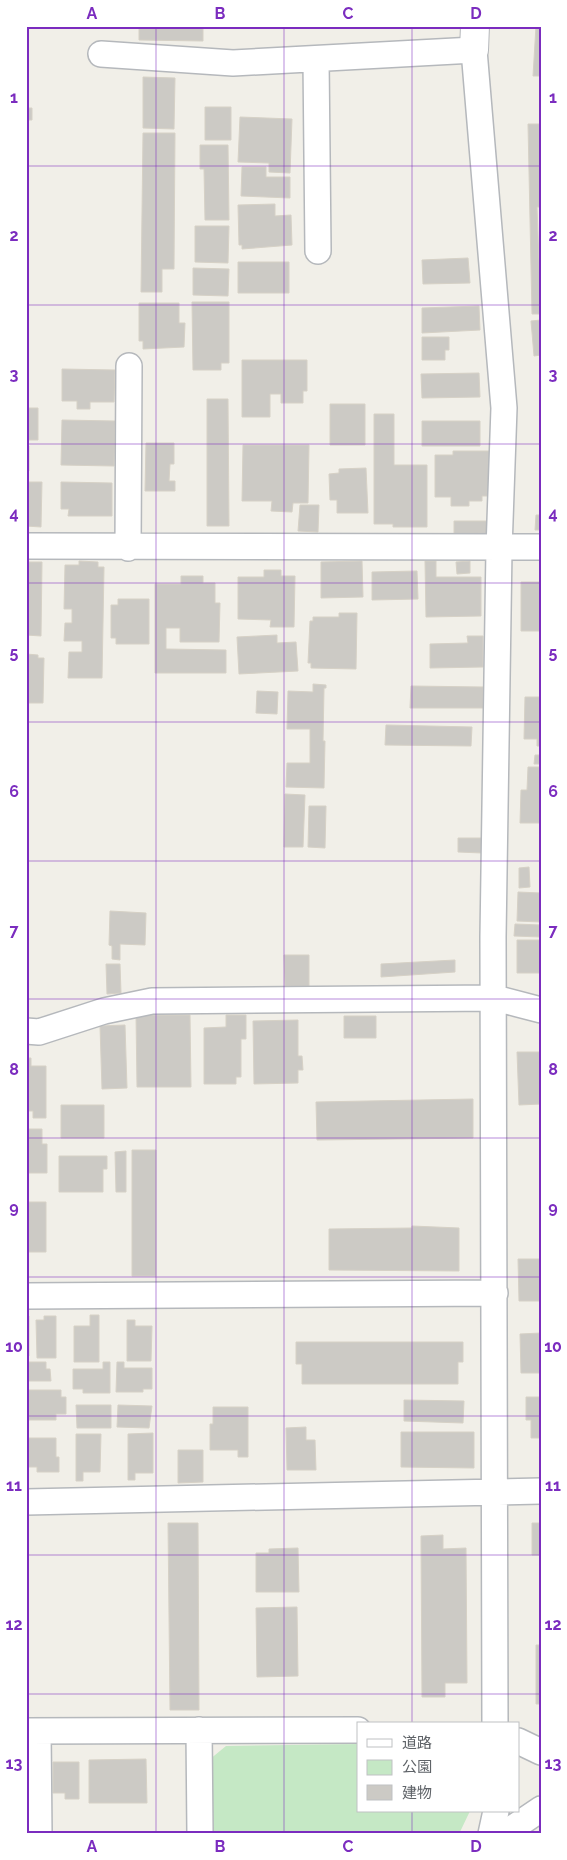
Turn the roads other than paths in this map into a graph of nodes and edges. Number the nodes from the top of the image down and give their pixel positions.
1 (474, 38) edge
2 (101, 54) dead end
3 (316, 58) junction
4 (318, 250) dead end
5 (129, 366) dead end
6 (26, 546) edge
7 (128, 548) junction
8 (541, 548) edge
9 (499, 549) junction
10 (495, 998) junction
11 (541, 1010) edge
12 (26, 1032) edge
13 (495, 1293) junction
14 (26, 1296) edge
15 (541, 1491) edge
16 (496, 1492) junction
17 (26, 1502) edge
18 (495, 1722) edge
19 (199, 1730) junction
20 (357, 1730) edge
21 (32, 1731) edge
22 (520, 1742) edge
23 (541, 1752) edge
24 (541, 1809) edge
25 (496, 1812) edge
26 (39, 1834) edge
27 (200, 1834) edge
28 (490, 1834) edge
29 (504, 1834) edge

1 - 3 street
1 - 9 street
2 - 3 street
3 - 4 street
5 - 7 street
6 - 7 street
7 - 9 street
8 - 9 street
9 - 10 street
10 - 11 street
10 - 12 street
10 - 13 street
13 - 14 street
13 - 16 street
15 - 16 street
16 - 17 street
16 - 18 street
19 - 20 street
19 - 21 street
19 - 27 street
21 - 26 street
22 - 23 street
24 - 29 street
25 - 28 street

